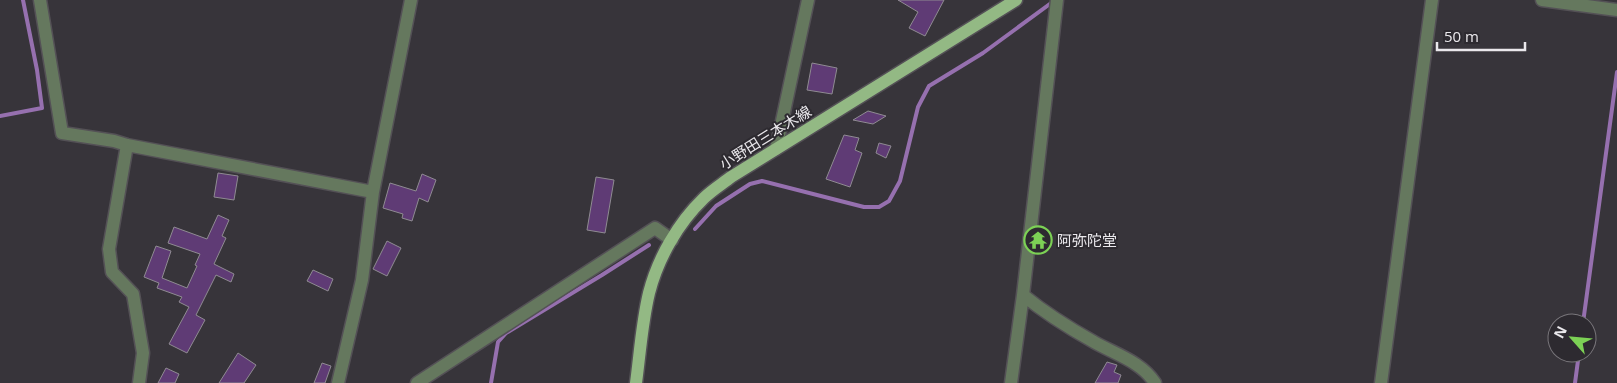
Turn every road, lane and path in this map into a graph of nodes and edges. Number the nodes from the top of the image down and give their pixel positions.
1 (40, 0) edge
2 (411, 0) edge
3 (808, 0) edge
4 (1016, 0) edge
5 (1057, 0) edge
6 (1432, 0) edge
7 (1542, 0) edge
8 (1617, 10) edge
9 (127, 145) junction
10 (776, 149) junction
11 (373, 192) junction
12 (672, 240) junction
13 (1023, 295) junction
14 (139, 383) edge
15 (338, 383) edge
16 (417, 383) edge
17 (636, 383) edge
18 (1011, 383) edge
19 (1155, 383) edge
20 (1382, 383) edge

1 - 9 street
2 - 11 street
3 - 10 street
4 - 10 main road, 小野田三本木線
5 - 13 street
6 - 20 street
7 - 8 street
9 - 11 street
9 - 14 street
10 - 12 main road, 小野田三本木線
11 - 15 street
12 - 16 street
12 - 17 main road, 小野田三本木線
13 - 18 street
13 - 19 street

